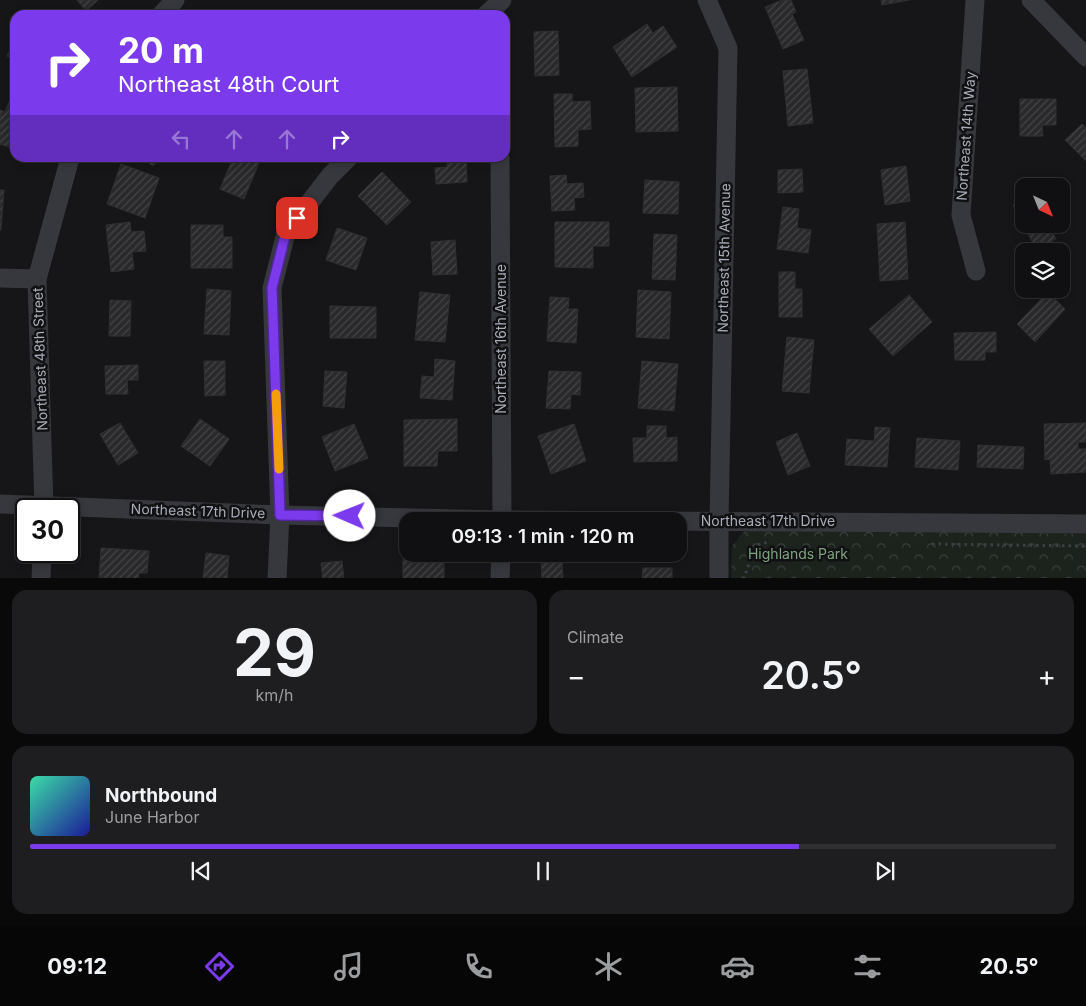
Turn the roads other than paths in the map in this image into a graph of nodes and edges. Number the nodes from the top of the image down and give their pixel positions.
1 (175, 0) edge
2 (502, 0) edge
3 (707, 0) edge
4 (975, 0) edge
5 (1031, 0) edge
6 (166, 10) edge
7 (491, 10) edge
8 (1086, 57) edge
9 (69, 162) edge
10 (344, 162) edge
11 (500, 162) edge
12 (976, 271) dead end
13 (0, 278) edge
14 (37, 279) junction
15 (44, 498) edge
16 (0, 504) edge
17 (15, 505) edge
18 (80, 508) edge
19 (502, 512) edge
20 (280, 515) junction
21 (399, 518) edge
22 (687, 521) edge
23 (718, 521) junction
24 (1086, 524) edge
25 (501, 562) edge
26 (42, 563) edge
27 (41, 578) edge
28 (277, 578) edge
29 (500, 578) edge
30 (719, 578) edge

1 - 6 street
2 - 7 street
3 - 23 street, Northeast 15th Avenue
4 - 12 street, Northeast 14th Way
5 - 8 street
9 - 14 street, Northeast 48th Street
10 - 20 street
11 - 19 street, Northeast 16th Avenue
13 - 14 street
14 - 15 street, Northeast 48th Street
16 - 17 street, Northeast 17th Drive
18 - 20 street, Northeast 17th Drive
20 - 21 street, Northeast 17th Drive
20 - 28 street
22 - 23 street, Northeast 17th Drive
23 - 24 street, Northeast 17th Drive
23 - 30 street, Northeast 15th Avenue
25 - 29 street
26 - 27 street

